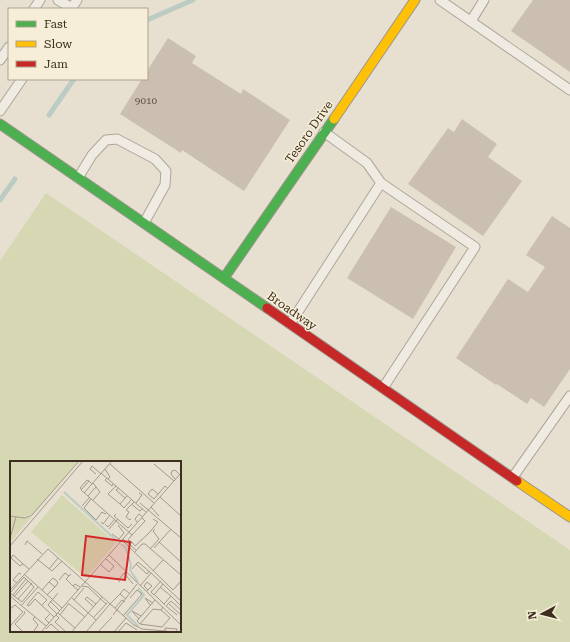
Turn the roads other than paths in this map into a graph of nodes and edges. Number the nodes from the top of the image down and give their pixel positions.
1 (58, 0) edge
2 (415, 0) edge
3 (440, 0) edge
4 (484, 0) edge
5 (73, 6) edge
6 (471, 21) junction
7 (8, 48) edge
8 (0, 60) edge
9 (21, 80) edge
10 (570, 90) edge
11 (0, 111) edge
12 (3, 127) edge
13 (324, 132) junction
14 (0, 139) edge
15 (78, 178) junction
16 (381, 183) junction
17 (144, 223) junction
18 (224, 278) junction
19 (290, 324) junction
20 (383, 388) junction
21 (570, 396) edge
22 (513, 477) junction
23 (570, 517) edge

1 - 5 lane
2 - 13 main road, Tesoro Drive
3 - 6 lane
4 - 6 lane
6 - 10 lane
7 - 8 lane
9 - 11 lane
12 - 14 lane
12 - 15 main road, Broadway
13 - 16 lane
13 - 18 main road, Tesoro Drive
15 - 17 main road, Broadway
15 - 17 lane
16 - 19 lane
16 - 20 lane
17 - 18 main road, Broadway
18 - 19 main road, Broadway
19 - 20 main road, Broadway
20 - 22 main road, Broadway
21 - 22 lane
22 - 23 main road, Broadway

